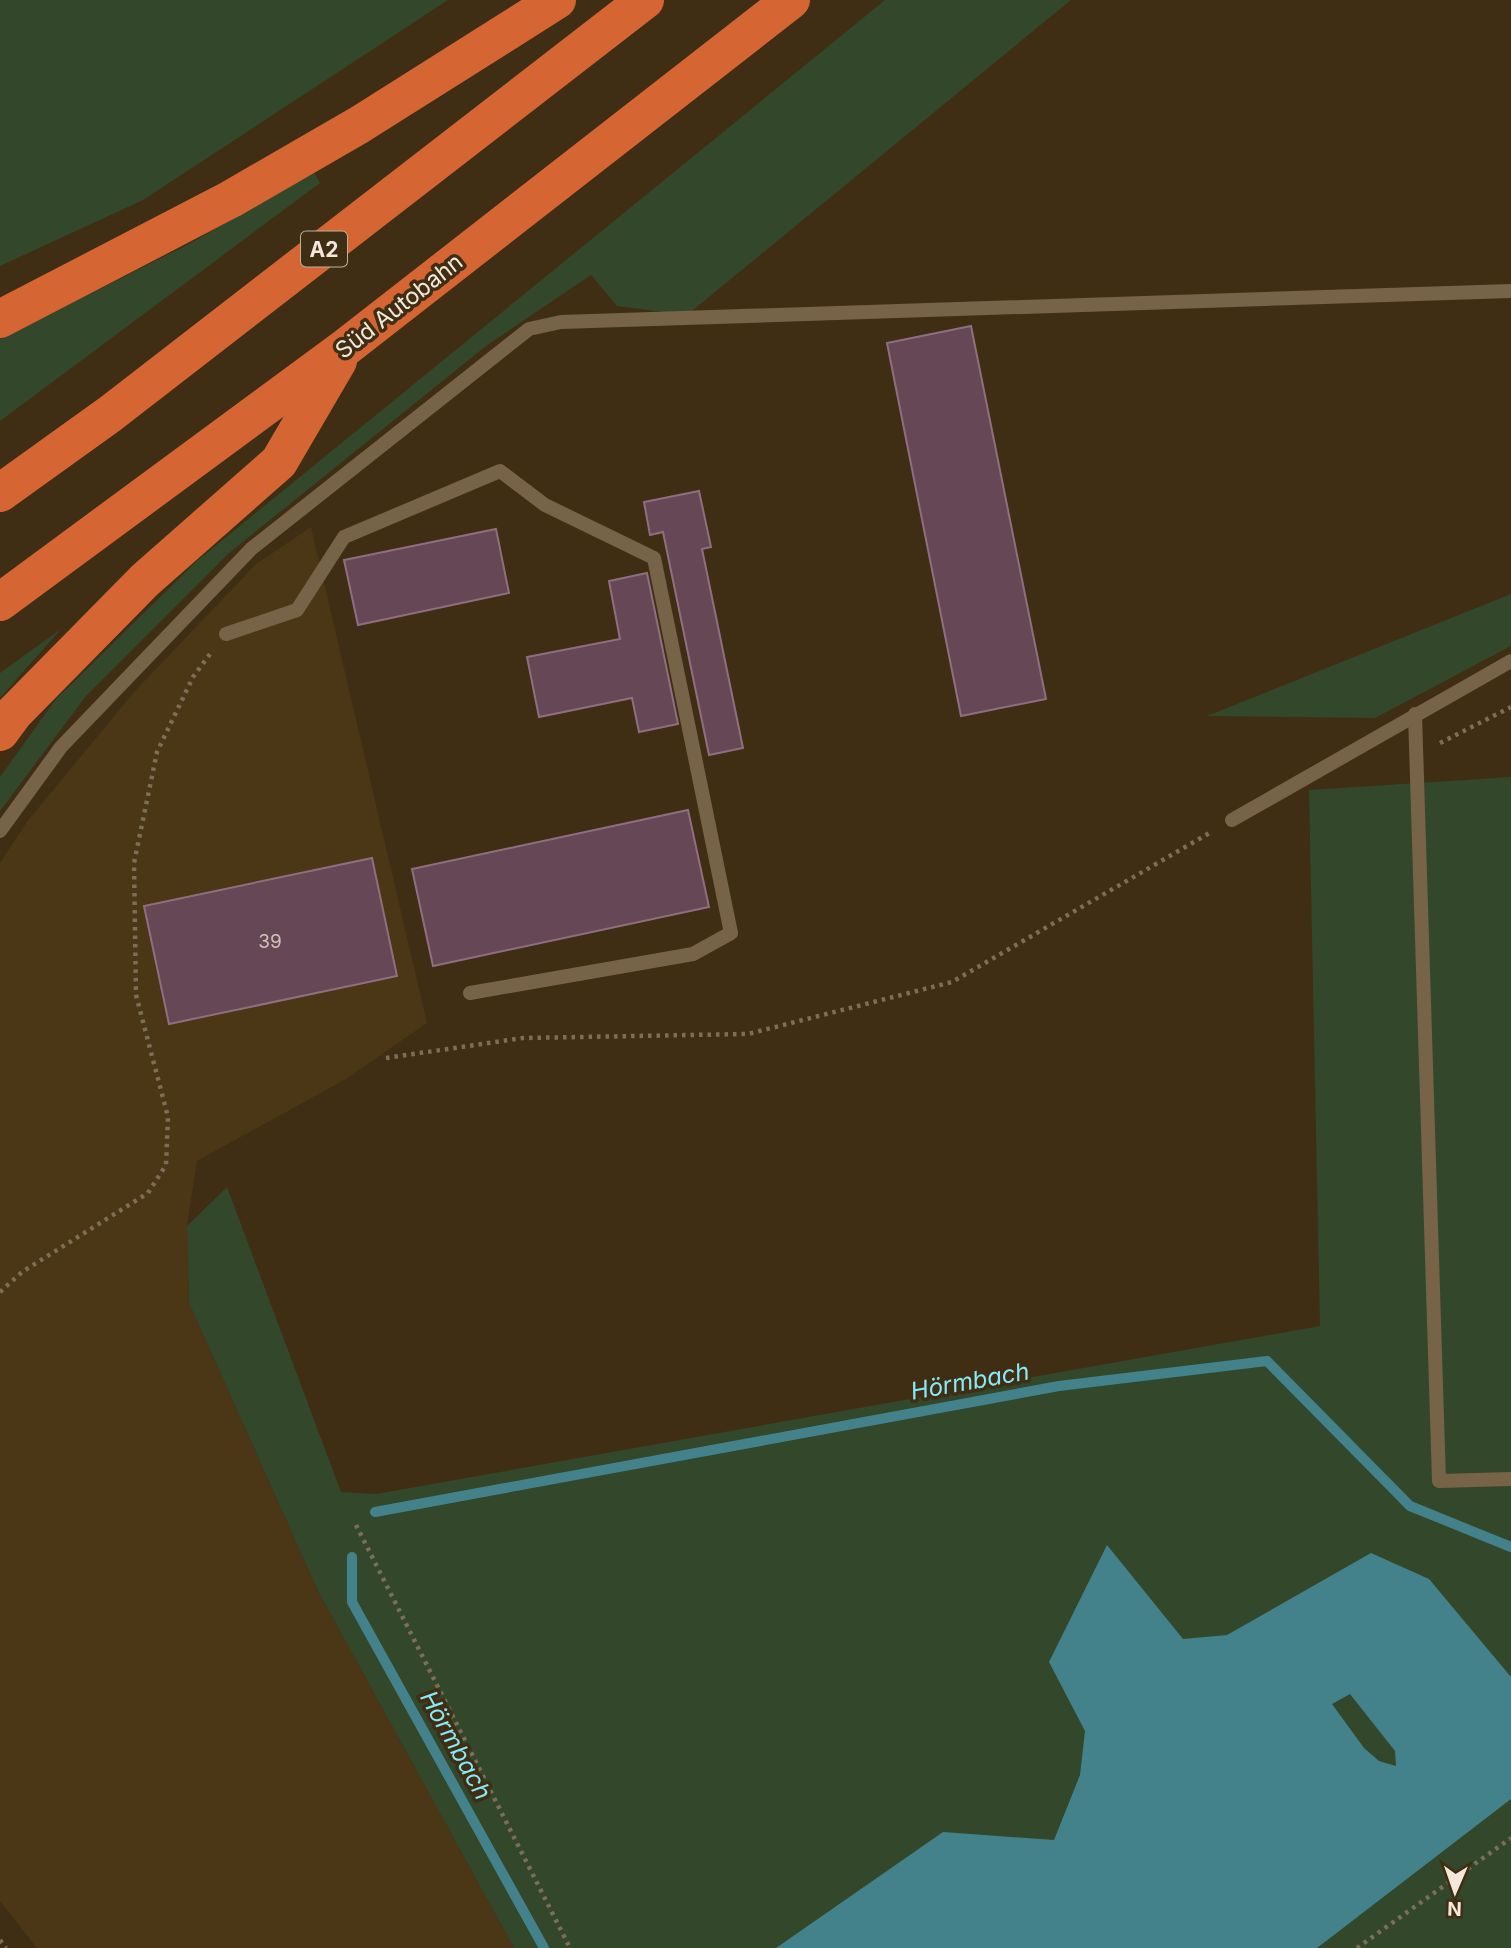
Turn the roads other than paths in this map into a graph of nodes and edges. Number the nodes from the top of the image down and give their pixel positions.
1 (557, 0) edge
2 (645, 0) edge
3 (791, 0) edge
4 (1511, 291) edge
5 (0, 319) edge
6 (346, 347) junction
7 (0, 493) edge
8 (0, 602) edge
9 (226, 634) road end
10 (1511, 661) edge
11 (1415, 713) junction
12 (0, 732) edge
13 (1232, 820) road end
14 (0, 831) edge
15 (470, 993) dead end
16 (1511, 1479) edge

1 - 5 highway
2 - 7 highway, A2
3 - 6 highway, Süd Autobahn
4 - 14 lane
6 - 8 highway, Süd Autobahn
6 - 12 highway
9 - 15 lane
10 - 11 lane
11 - 13 lane
11 - 16 lane

